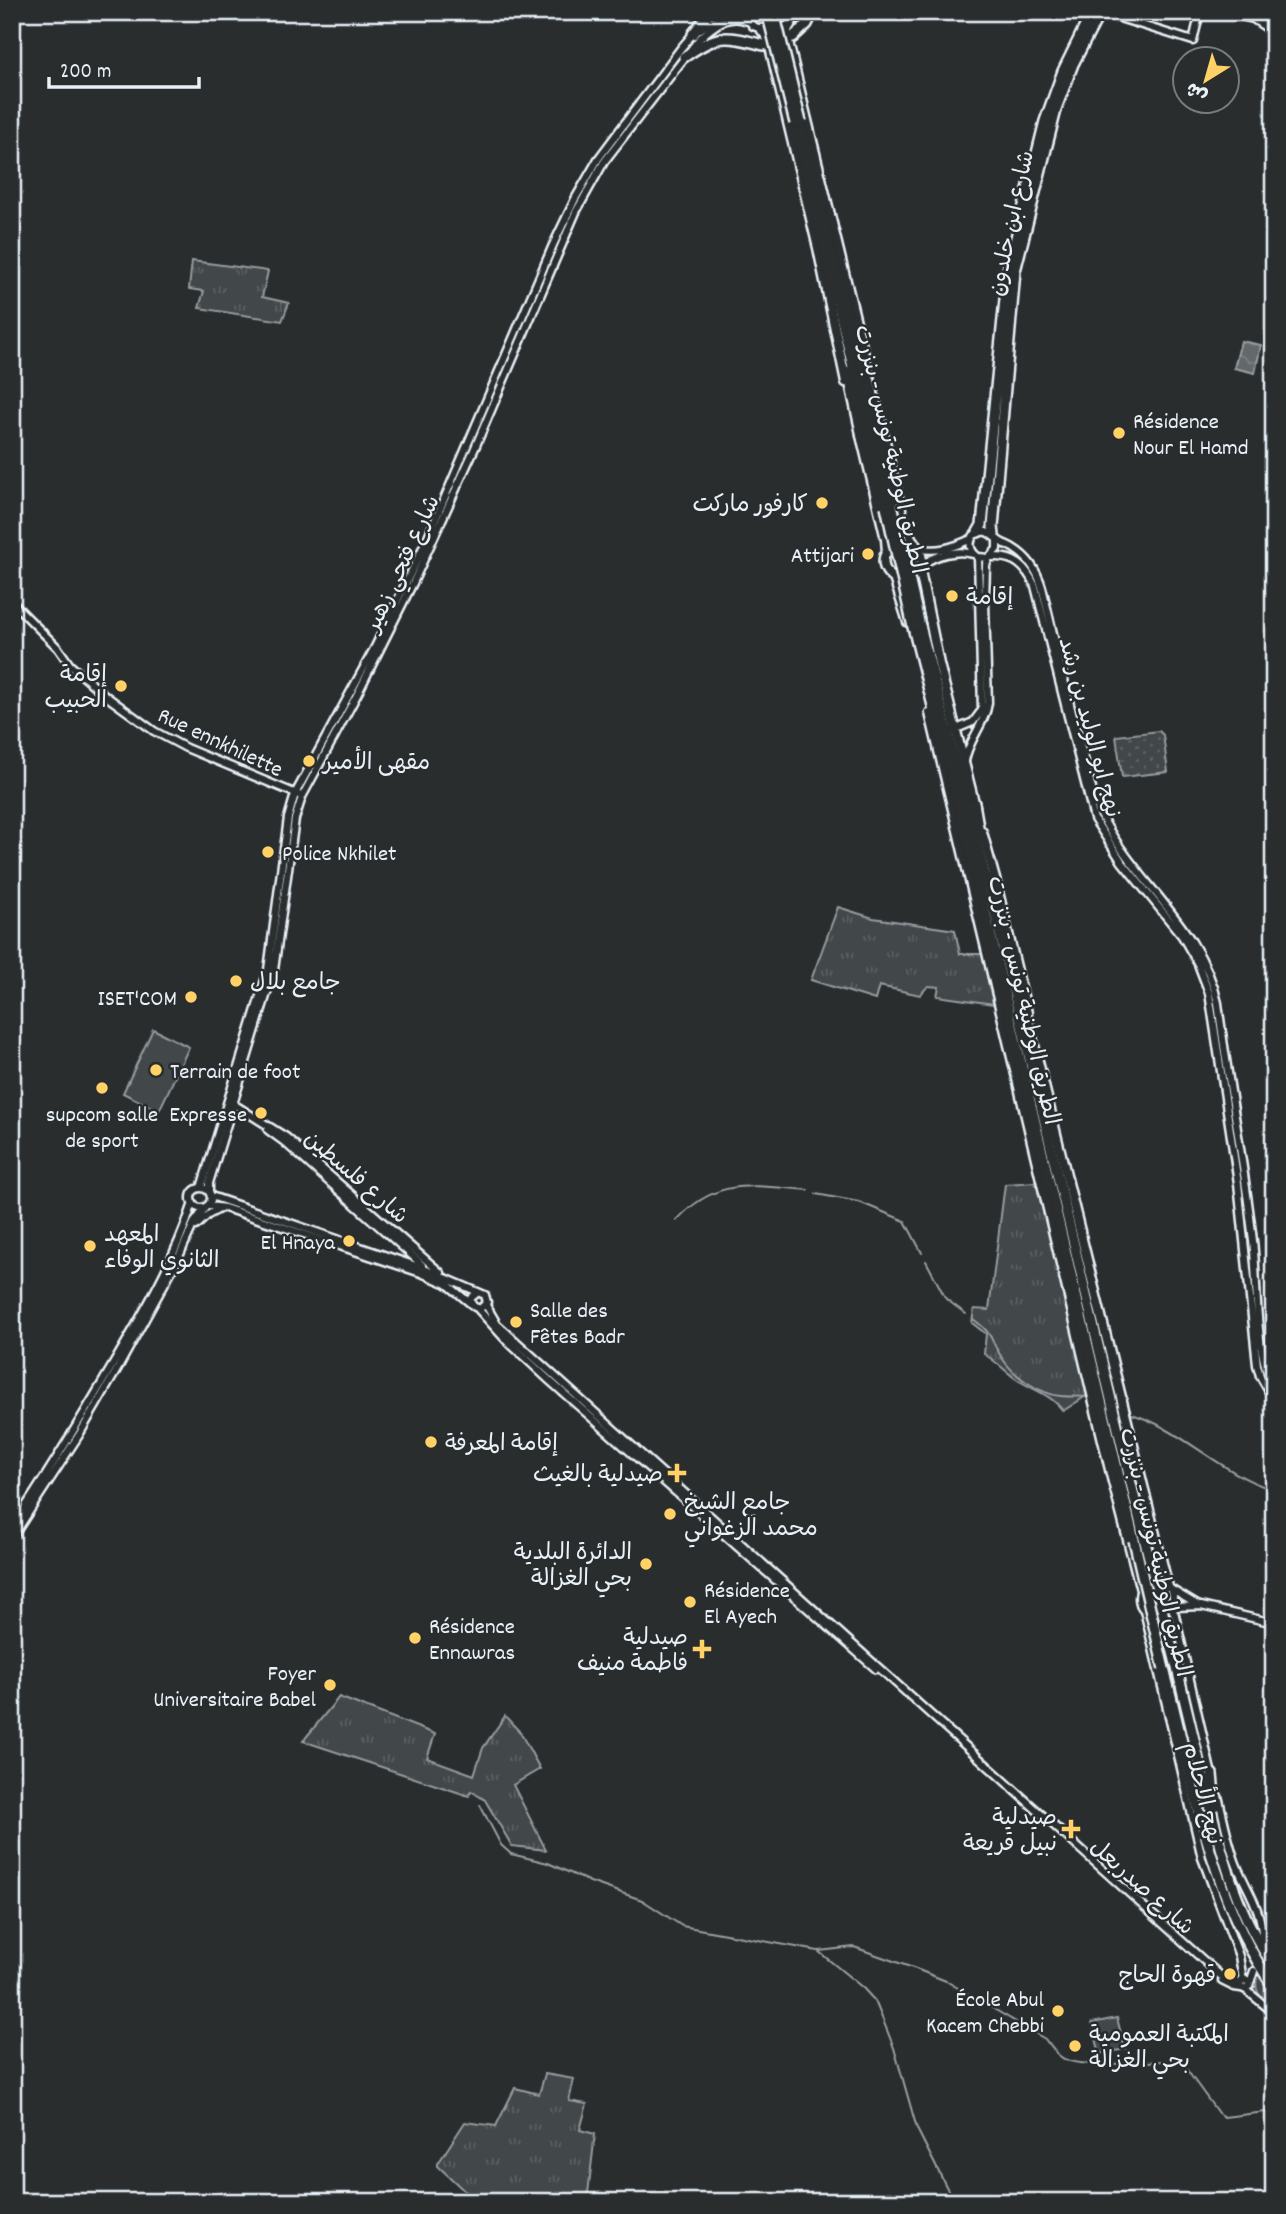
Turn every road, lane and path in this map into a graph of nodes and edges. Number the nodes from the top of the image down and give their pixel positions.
1 (710, 12) edge
2 (726, 12) edge
3 (742, 12) edge
4 (767, 12) edge
5 (774, 12) edge
6 (813, 12) edge
7 (1092, 12) edge
8 (1100, 12) edge
9 (1200, 12) edge
10 (1224, 12) edge
11 (796, 15) edge
12 (747, 21) junction
13 (761, 29) junction
14 (1274, 33) edge
15 (692, 34) junction
16 (793, 37) dead end
17 (764, 45) dead end
18 (684, 57) junction
19 (798, 123) junction
20 (834, 259) junction
21 (834, 288) junction
22 (881, 423) junction
23 (863, 441) junction
24 (889, 505) junction
25 (975, 535) junction
26 (996, 537) junction
27 (916, 547) junction
28 (887, 552) junction
29 (976, 556) junction
30 (990, 557) junction
31 (921, 568) junction
32 (894, 578) junction
33 (12, 602) edge
34 (917, 626) junction
35 (954, 730) junction
36 (964, 766) junction
37 (299, 795) junction
38 (974, 803) junction
39 (967, 863) junction
40 (994, 911) junction
41 (1004, 992) junction
42 (1031, 1033) junction
43 (1014, 1038) junction
44 (237, 1108) junction
45 (1035, 1151) junction
46 (201, 1188) junction
47 (210, 1194) junction
48 (193, 1203) junction
49 (207, 1207) junction
50 (223, 1207) junction
51 (189, 1236) junction
52 (421, 1270) junction
53 (445, 1277) junction
54 (477, 1293) junction
55 (471, 1304) junction
56 (486, 1305) junction
57 (478, 1309) junction
58 (1274, 1387) edge
59 (1274, 1400) edge
60 (12, 1527) edge
61 (12, 1538) edge
62 (1169, 1588) junction
63 (1141, 1590) junction
64 (1171, 1606) junction
65 (1201, 1606) junction
66 (1144, 1610) junction
67 (1274, 1623) edge
68 (1212, 1774) junction
69 (1231, 1883) junction
70 (1262, 1940) dead end
71 (1274, 1966) edge
72 (1254, 1971) dead end
73 (1245, 1985) junction
74 (1274, 1987) edge
75 (1274, 2013) edge

1 - 15 highway
2 - 15 street, شارع فتحي زهير
3 - 12 street
4 - 19 highway, الطريق الوطنية تونس - بنزرت, bridge
5 - 19 highway, الطريق الوطنية تونس - بنزرت, bridge
6 - 16 highway
7 - 25 highway, شارع ابن خلدون
8 - 9 street
8 - 26 highway, شارع ابن خلدون
10 - 14 street
11 - 13 street
11 - 22 main road
12 - 13 street
12 - 18 street, شارع فتحي زهير
13 - 23 main road
15 - 37 street, شارع فتحي زهير
17 - 18 highway
18 - 37 street, شارع فتحي زهير
19 - 20 highway, الطريق الوطنية تونس - بنزرت
19 - 21 highway, الطريق الوطنية تونس - بنزرت
20 - 22 highway
20 - 24 highway, الطريق الوطنية تونس - بنزرت
21 - 23 highway
21 - 24 highway, الطريق الوطنية تونس - بنزرت
22 - 27 main road
23 - 28 main road
24 - 34 highway, الطريق الوطنية تونس - بنزرت, bridge
25 - 26 street
25 - 27 street
25 - 29 street
26 - 30 street
26 - 58 street, نهج ابو الوليد بن رشد
27 - 28 main road
27 - 31 main road
28 - 32 main road
29 - 30 street
29 - 31 street
29 - 35 street
30 - 36 street
30 - 59 street, نهج ابو الوليد بن رشد
31 - 32 main road
31 - 35 main road
32 - 39 main road
33 - 37 street, Rue ennkhilette
34 - 40 highway, الطريق الوطنية تونس - بنزرت
34 - 41 highway, الطريق الوطنية تونس - بنزرت
35 - 36 main road
36 - 38 main road
37 - 44 street, شارع فتحي زهير
37 - 46 street, شارع فتحي زهير
38 - 40 highway
38 - 42 main road
39 - 41 highway
39 - 45 main road
40 - 42 highway
40 - 69 highway, الطريق الوطنية تونس - بنزرت, bridge
41 - 43 highway, الطريق الوطنية تونس - بنزرت
42 - 62 main road
43 - 45 highway
43 - 74 highway, الطريق الوطنية تونس - بنزرت, bridge
44 - 47 street, شارع فتحي زهير
44 - 52 street, شارع فلسطين
44 - 53 street, شارع فلسطين
45 - 63 main road
46 - 47 street
46 - 48 street
47 - 49 street
47 - 52 street
48 - 49 street
48 - 60 street
49 - 50 street
49 - 51 street
50 - 51 street
50 - 52 street
51 - 61 street
52 - 53 street
52 - 55 street
53 - 54 street
54 - 55 street
54 - 56 street
55 - 57 street
56 - 57 street
56 - 73 street, شارع صدربعل
57 - 73 street, شارع صدربعل
62 - 63 street
62 - 64 street
62 - 65 street
63 - 66 street
64 - 65 street
64 - 66 street
64 - 68 street
65 - 67 street
66 - 73 street, نهج الأحلام
68 - 69 highway
68 - 70 street
69 - 71 highway, الطريق الوطنية تونس - بنزرت
72 - 73 street
73 - 75 street

